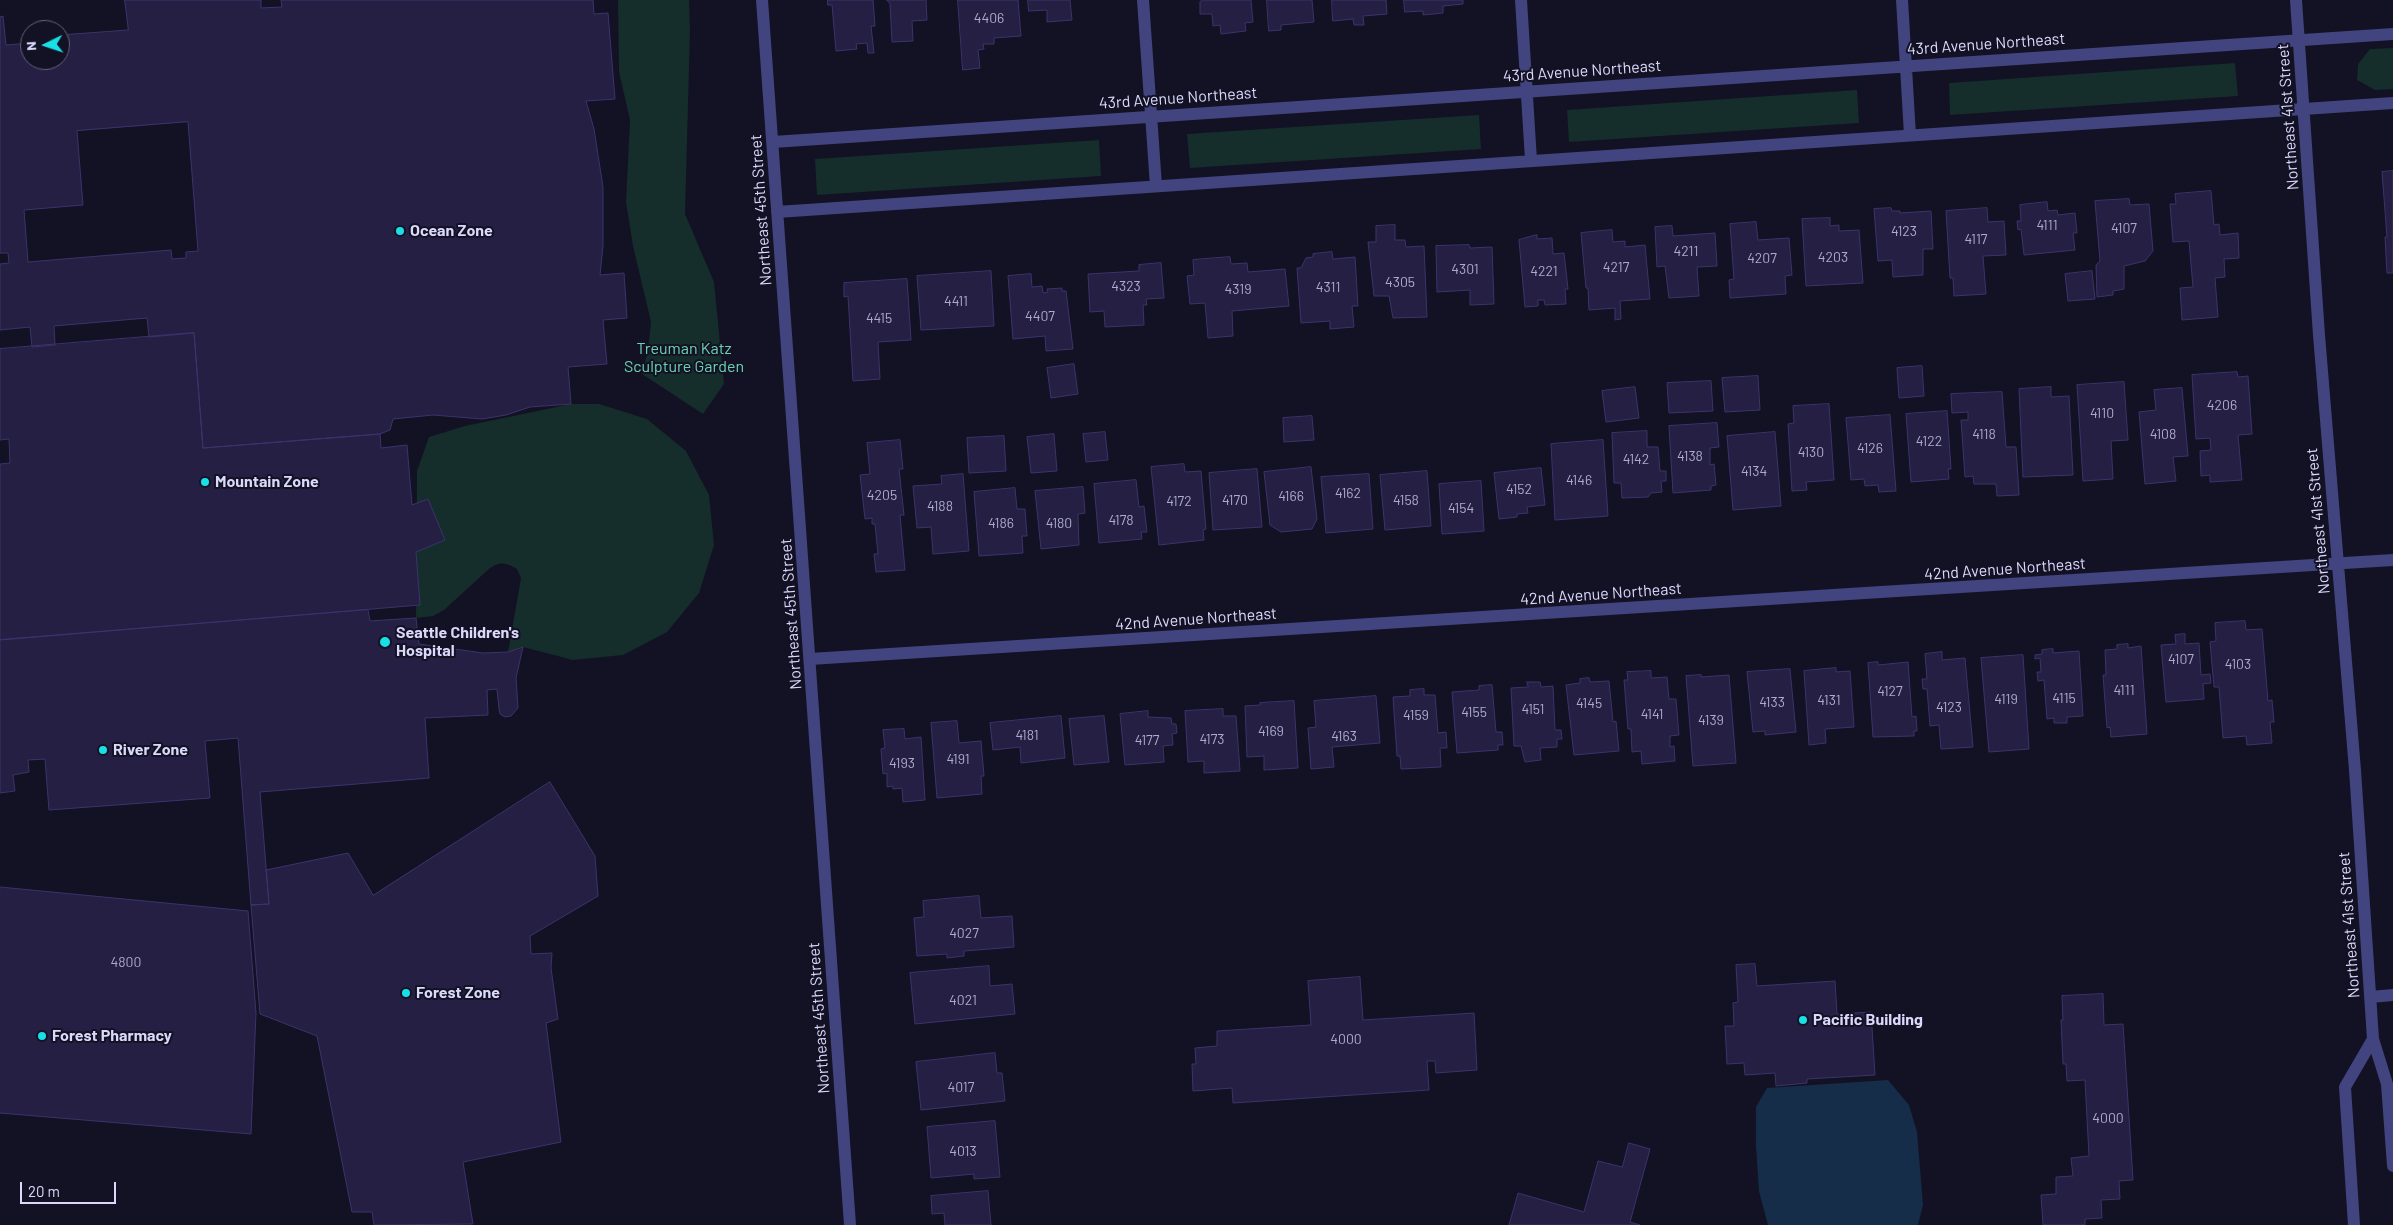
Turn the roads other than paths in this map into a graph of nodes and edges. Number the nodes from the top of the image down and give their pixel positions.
1 (762, 0) edge
2 (1143, 0) edge
3 (1521, 0) edge
4 (1902, 0) edge
5 (2296, 0) edge
6 (2393, 34) edge
7 (2299, 40) junction
8 (1906, 66) junction
9 (1528, 91) junction
10 (2393, 103) edge
11 (2303, 109) junction
12 (1152, 116) junction
13 (1910, 135) junction
14 (772, 142) junction
15 (1531, 160) junction
16 (1156, 186) junction
17 (777, 212) junction
18 (2393, 560) edge
19 (2339, 564) junction
20 (810, 659) junction
21 (2393, 995) edge
22 (2370, 997) junction
23 (2373, 1039) junction
24 (2393, 1166) edge
25 (850, 1225) edge
26 (2354, 1225) edge

1 - 14 street, Northeast 45th Street
2 - 12 street
3 - 9 street
4 - 8 street
5 - 7 street, Northeast 41st Street
6 - 7 street, 43rd Avenue Northeast
7 - 8 street, 43rd Avenue Northeast
7 - 11 street, Northeast 41st Street
8 - 9 street, 43rd Avenue Northeast
8 - 13 street
9 - 12 street, 43rd Avenue Northeast
9 - 15 street
10 - 11 street
11 - 13 street
11 - 19 street, Northeast 41st Street
12 - 14 street, 43rd Avenue Northeast
12 - 16 street
13 - 15 street
14 - 17 street, Northeast 45th Street
15 - 16 street
16 - 17 street
17 - 20 street, Northeast 45th Street
18 - 19 street, 42nd Avenue Northeast
19 - 20 street, 42nd Avenue Northeast
19 - 22 street, Northeast 41st Street
20 - 25 street, Northeast 45th Street
21 - 22 street
22 - 23 street, Northeast 41st Street
23 - 24 street, Northeast 41st Street
23 - 26 street

